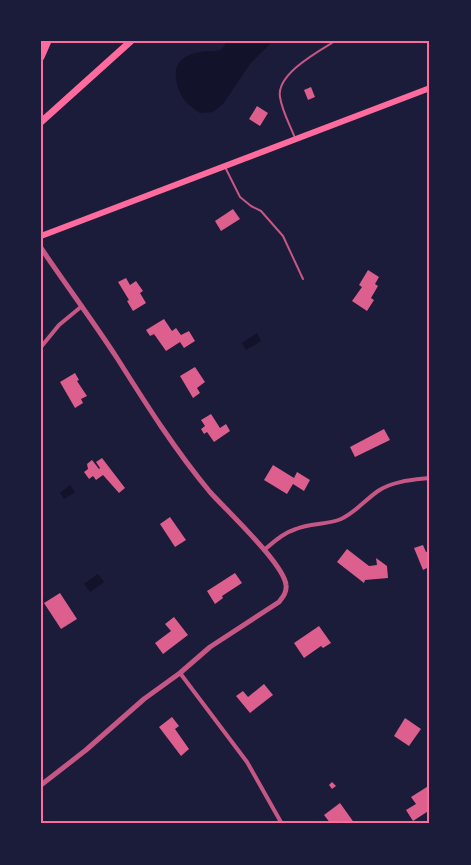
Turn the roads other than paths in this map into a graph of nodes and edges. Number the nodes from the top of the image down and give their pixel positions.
1 (48, 41) edge
2 (131, 41) edge
3 (335, 41) edge
4 (41, 56) edge
5 (430, 88) edge
6 (41, 122) edge
7 (296, 140) junction
8 (225, 167) junction
9 (41, 236) edge
10 (41, 248) edge
11 (303, 279) dead end
12 (82, 306) junction
13 (41, 347) edge
14 (430, 478) edge
15 (264, 550) junction
16 (180, 672) junction
17 (41, 785) edge
18 (282, 824) edge

1 - 4 highway
2 - 6 highway
3 - 7 lane
5 - 7 main road
7 - 8 main road
8 - 9 main road
8 - 11 lane
10 - 12 street
12 - 13 street
12 - 15 street
14 - 15 street
15 - 16 street
16 - 17 street
16 - 18 street

